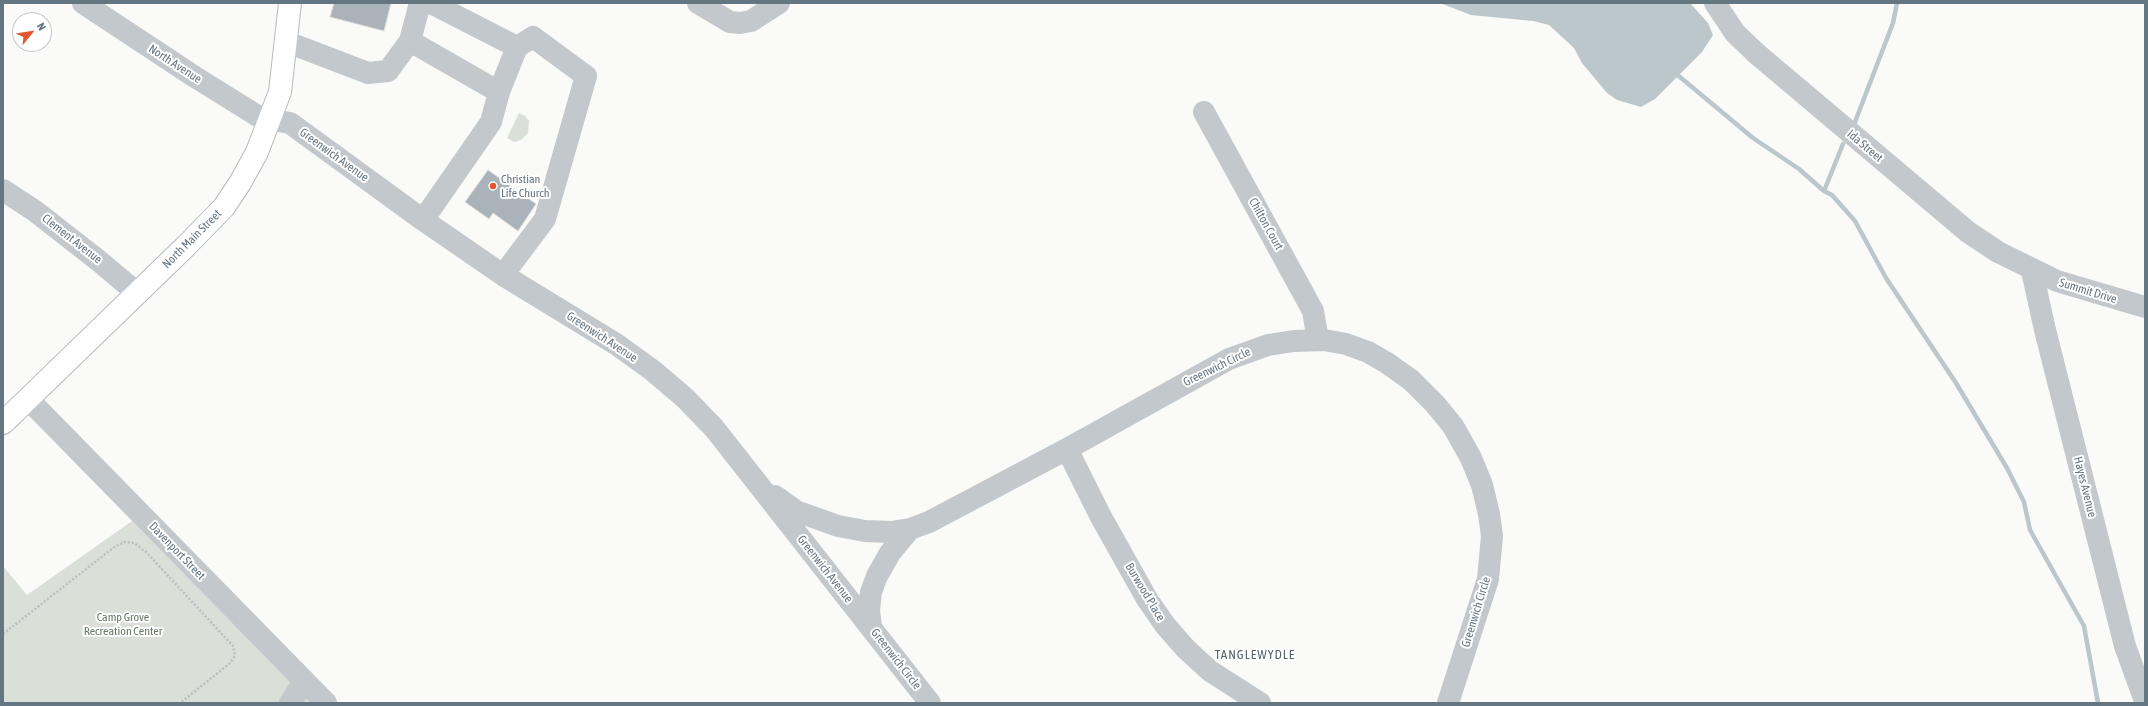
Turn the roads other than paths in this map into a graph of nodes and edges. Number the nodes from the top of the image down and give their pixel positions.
1 (83, 3) edge
2 (290, 3) edge
3 (420, 3) edge
4 (431, 3) edge
5 (698, 3) edge
6 (779, 3) edge
7 (1715, 3) edge
8 (410, 41) junction
9 (287, 42) junction
10 (517, 47) junction
11 (499, 92) junction
12 (1204, 112) dead end
13 (271, 121) junction
14 (3, 190) edge
15 (423, 220) junction
16 (2032, 271) junction
17 (503, 275) junction
18 (137, 293) junction
19 (2145, 307) edge
20 (1318, 340) junction
21 (29, 400) junction
22 (3, 423) edge
23 (1067, 450) junction
24 (750, 474) junction
25 (910, 529) junction
26 (871, 628) junction
27 (304, 681) junction
28 (2145, 700) edge
29 (290, 703) edge
30 (326, 703) edge
31 (930, 703) edge
32 (1260, 703) edge
33 (1448, 703) edge

1 - 13 street, North Avenue
2 - 9 main road, North Main Street
3 - 8 street
4 - 10 street
5 - 6 street
7 - 16 street, Ida Street
8 - 9 street
8 - 11 street
9 - 13 main road, North Main Street
10 - 11 street
10 - 17 street
11 - 15 street
12 - 20 street, Chilton Court
13 - 15 street, Greenwich Avenue
13 - 18 main road, North Main Street
14 - 18 street, Clement Avenue
15 - 17 street, Greenwich Avenue
16 - 19 street, Summit Drive
16 - 28 street, Hayes Avenue
17 - 24 street, Greenwich Avenue
18 - 21 main road, North Main Street
20 - 23 street, Greenwich Circle
20 - 33 street, Greenwich Circle
21 - 22 main road, North Main Street
21 - 27 street, Davenport Street
23 - 25 street, Greenwich Circle
23 - 32 street, Burwood Place
24 - 25 street, Greenwich Circle
24 - 26 street, Greenwich Avenue
25 - 26 street, Greenwich Circle
26 - 31 street, Greenwich Circle
27 - 29 street
27 - 30 street, Davenport Street

